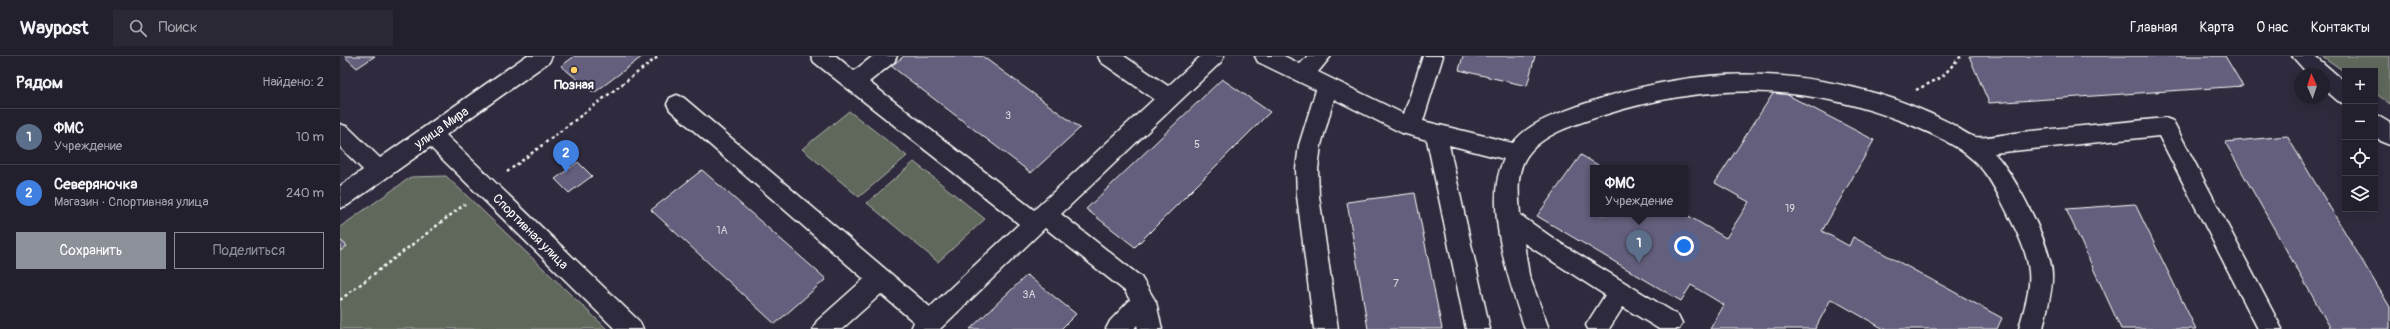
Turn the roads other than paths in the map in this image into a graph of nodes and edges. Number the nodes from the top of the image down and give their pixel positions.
1 (542, 56) edge
2 (821, 56) edge
3 (887, 56) edge
4 (1108, 56) edge
5 (1214, 56) edge
6 (1265, 56) edge
7 (1321, 56) edge
8 (1433, 56) edge
9 (2302, 56) edge
10 (2315, 68) edge
11 (1302, 75) junction
12 (2330, 81) edge
13 (854, 82) junction
14 (1326, 88) junction
15 (2342, 92) edge
16 (1169, 98) junction
17 (677, 104) dead end
18 (2378, 126) edge
19 (1410, 127) junction
20 (340, 133) edge
21 (1436, 133) junction
22 (431, 134) junction
23 (2390, 136) edge
24 (1971, 146) junction
25 (1518, 153) junction
26 (378, 170) junction
27 (340, 198) edge
28 (1040, 219) junction
29 (1509, 220) junction
30 (880, 279) junction
31 (1620, 292) junction
32 (1144, 302) junction
33 (1670, 323) dead end
34 (927, 325) edge
35 (1598, 325) dead end
36 (631, 329) edge
37 (824, 329) edge
38 (1118, 329) edge
39 (1150, 329) edge
40 (1326, 329) edge
41 (1478, 329) edge
42 (1537, 329) edge
43 (2031, 329) edge
44 (2270, 329) edge

1 - 22 street, улица Мира
2 - 13 street
3 - 13 street
4 - 16 street
5 - 16 street
6 - 11 street
7 - 11 street
8 - 19 street
9 - 10 street
11 - 14 street
12 - 15 street
13 - 28 street
14 - 19 street
14 - 40 street
16 - 28 street
17 - 30 street
18 - 23 street
19 - 21 street
20 - 26 street
21 - 25 street
21 - 41 street
22 - 26 street, улица Мира
22 - 36 street, Спортивная улица
24 - 25 street
24 - 43 street
24 - 44 street
25 - 29 street
26 - 27 street, улица Мира
28 - 32 street
28 - 34 street
29 - 31 street
29 - 42 street
30 - 34 street
30 - 37 street
31 - 33 street
31 - 35 street
32 - 38 street
32 - 39 street

